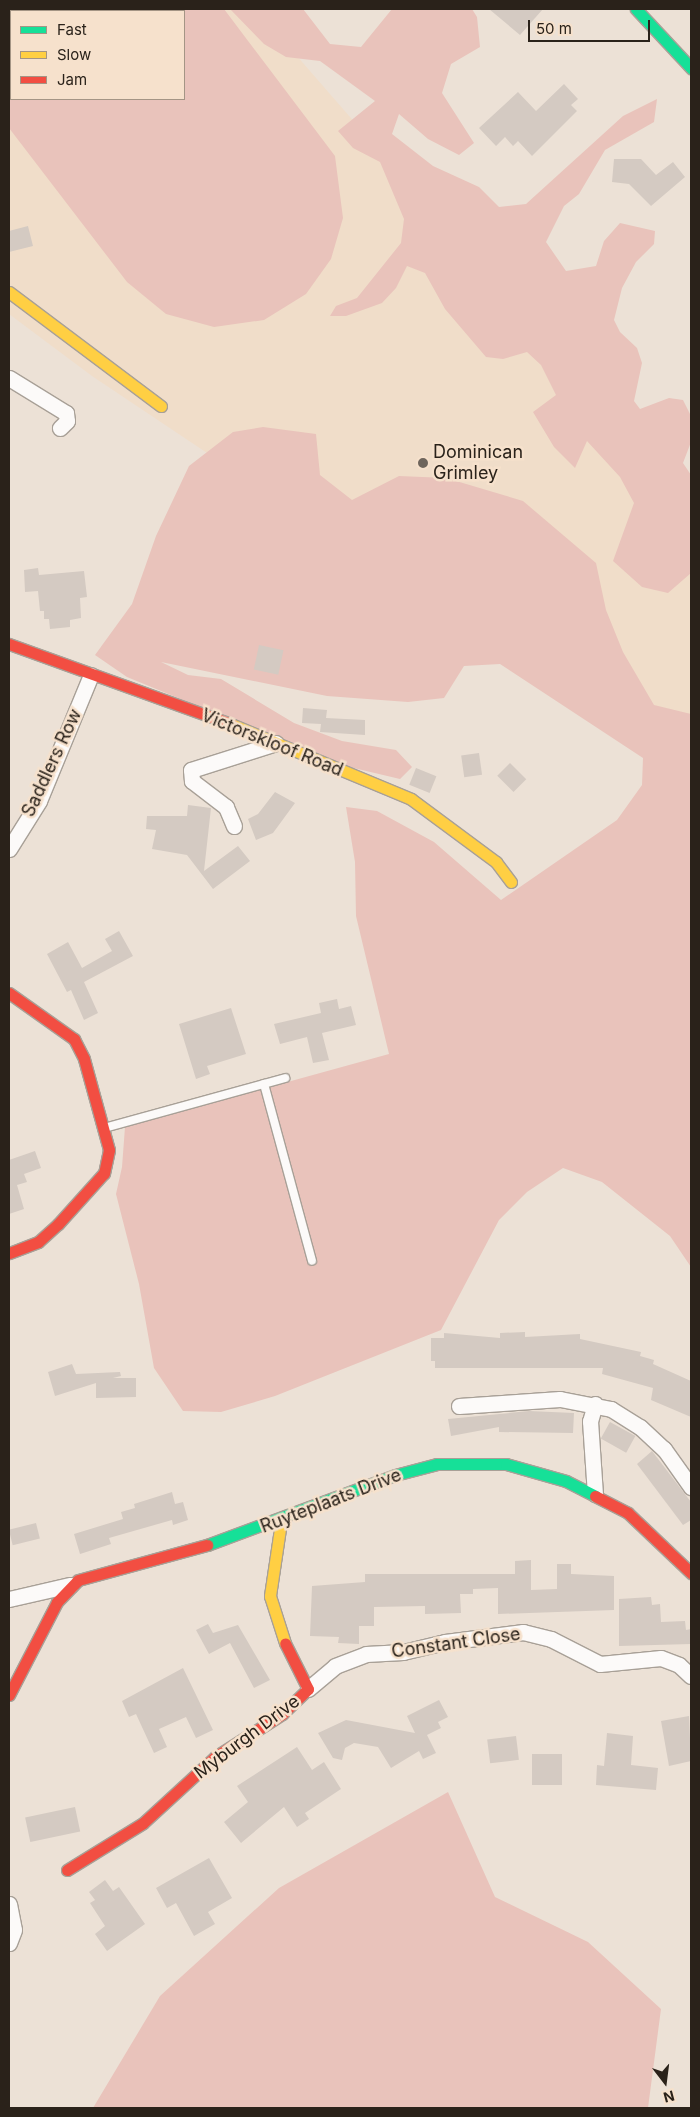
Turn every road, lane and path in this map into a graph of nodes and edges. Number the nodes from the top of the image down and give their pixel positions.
1 (636, 9) edge
2 (691, 68) edge
3 (9, 292) edge
4 (9, 378) edge
5 (161, 406) dead end
6 (60, 428) dead end
7 (9, 644) edge
8 (91, 676) junction
9 (276, 743) junction
10 (234, 826) dead end
11 (9, 849) edge
12 (511, 882) dead end
13 (9, 993) edge
14 (285, 1078) dead end
15 (264, 1084) junction
16 (104, 1128) junction
17 (9, 1253) edge
18 (312, 1261) dead end
19 (595, 1404) junction
20 (459, 1406) dead end
21 (691, 1487) edge
22 (595, 1494) junction
23 (280, 1522) junction
24 (691, 1573) edge
25 (70, 1585) junction
26 (9, 1599) edge
27 (691, 1676) edge
28 (308, 1689) junction
29 (9, 1695) edge
30 (67, 1870) dead end
31 (9, 1904) edge
32 (9, 1943) edge

1 - 2 street
3 - 5 street
4 - 6 street
7 - 8 street, Victorskloof Road
8 - 9 street, Victorskloof Road
8 - 11 street, Saddlers Row
9 - 10 street
9 - 12 street, Victorskloof Road
13 - 16 street
14 - 15 lane
15 - 16 lane
15 - 18 lane
16 - 17 street
19 - 20 street
19 - 21 street
19 - 22 street
22 - 23 street, Ruyteplaats Drive
22 - 24 street, Ruyteplaats Drive
23 - 25 street, Ruyteplaats Drive
23 - 28 street, Myburgh Drive
25 - 26 street
25 - 29 street
27 - 28 street, Constant Close
28 - 30 street, Myburgh Drive
31 - 32 street

